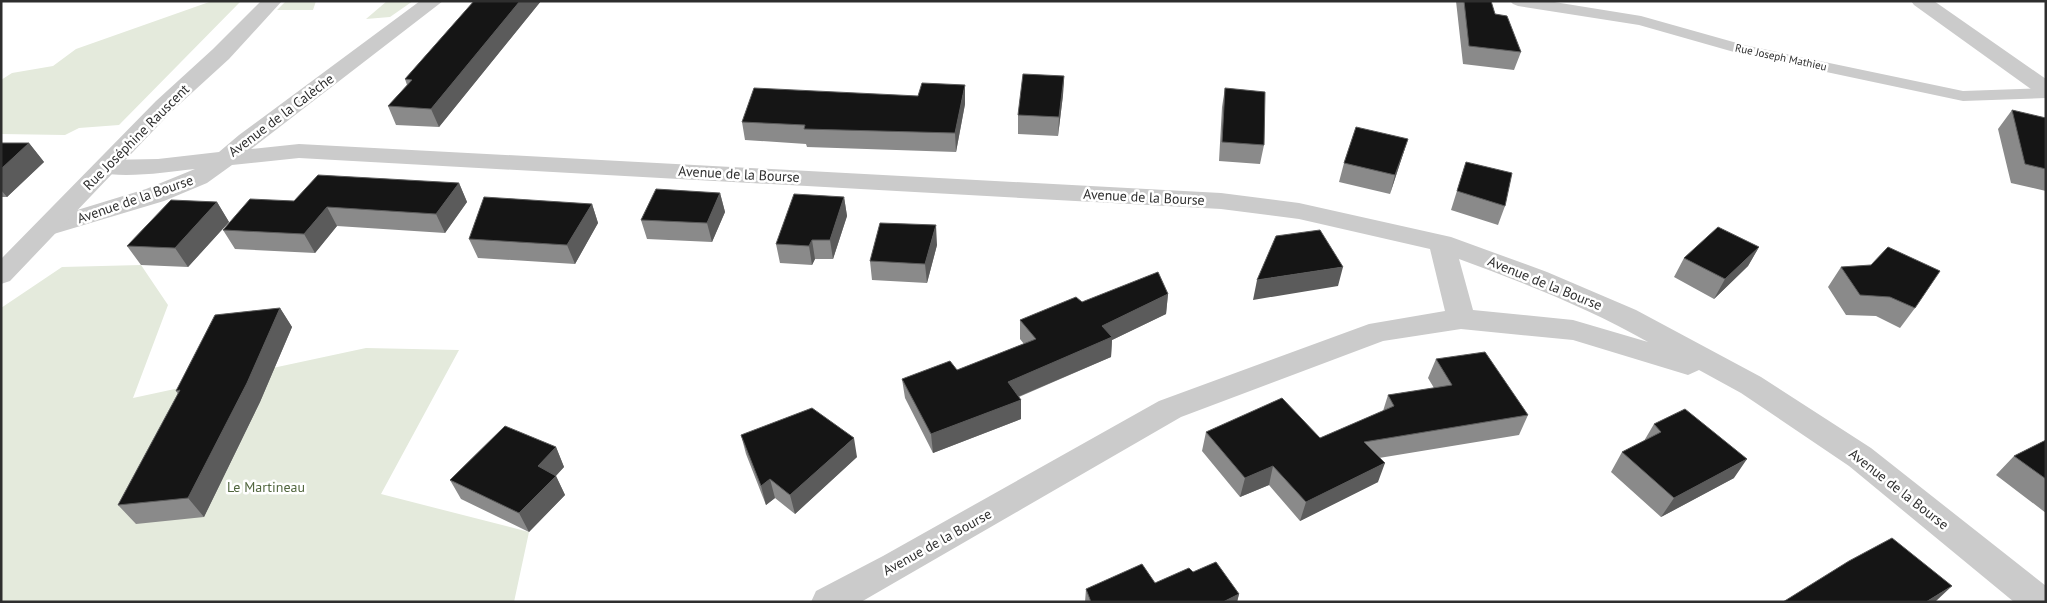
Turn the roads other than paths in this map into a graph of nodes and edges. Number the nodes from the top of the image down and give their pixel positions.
1 (272, 1) edge
2 (432, 1) edge
3 (1518, 1) edge
4 (1921, 1) edge
5 (2046, 89) edge
6 (2046, 93) edge
7 (223, 159) junction
8 (106, 167) junction
9 (47, 228) junction
10 (1442, 243) junction
11 (1, 275) edge
12 (1460, 319) junction
13 (1751, 385) junction
14 (830, 601) edge
15 (2040, 602) edge

1 - 8 street, Rue Joséphine Rauscent
2 - 7 street, Avenue de la Calèche
3 - 6 lane, Rue Joseph Mathieu
4 - 5 street
7 - 8 street, Avenue de la Calèche
7 - 9 street, Avenue de la Bourse
7 - 10 street, Avenue de la Bourse
8 - 9 street, Rue Joséphine Rauscent
9 - 11 street, Rue Joséphine Rauscent
10 - 12 street
10 - 13 street, Avenue de la Bourse
12 - 13 street, Avenue de la Bourse
12 - 14 street, Avenue de la Bourse
13 - 15 street, Avenue de la Bourse

